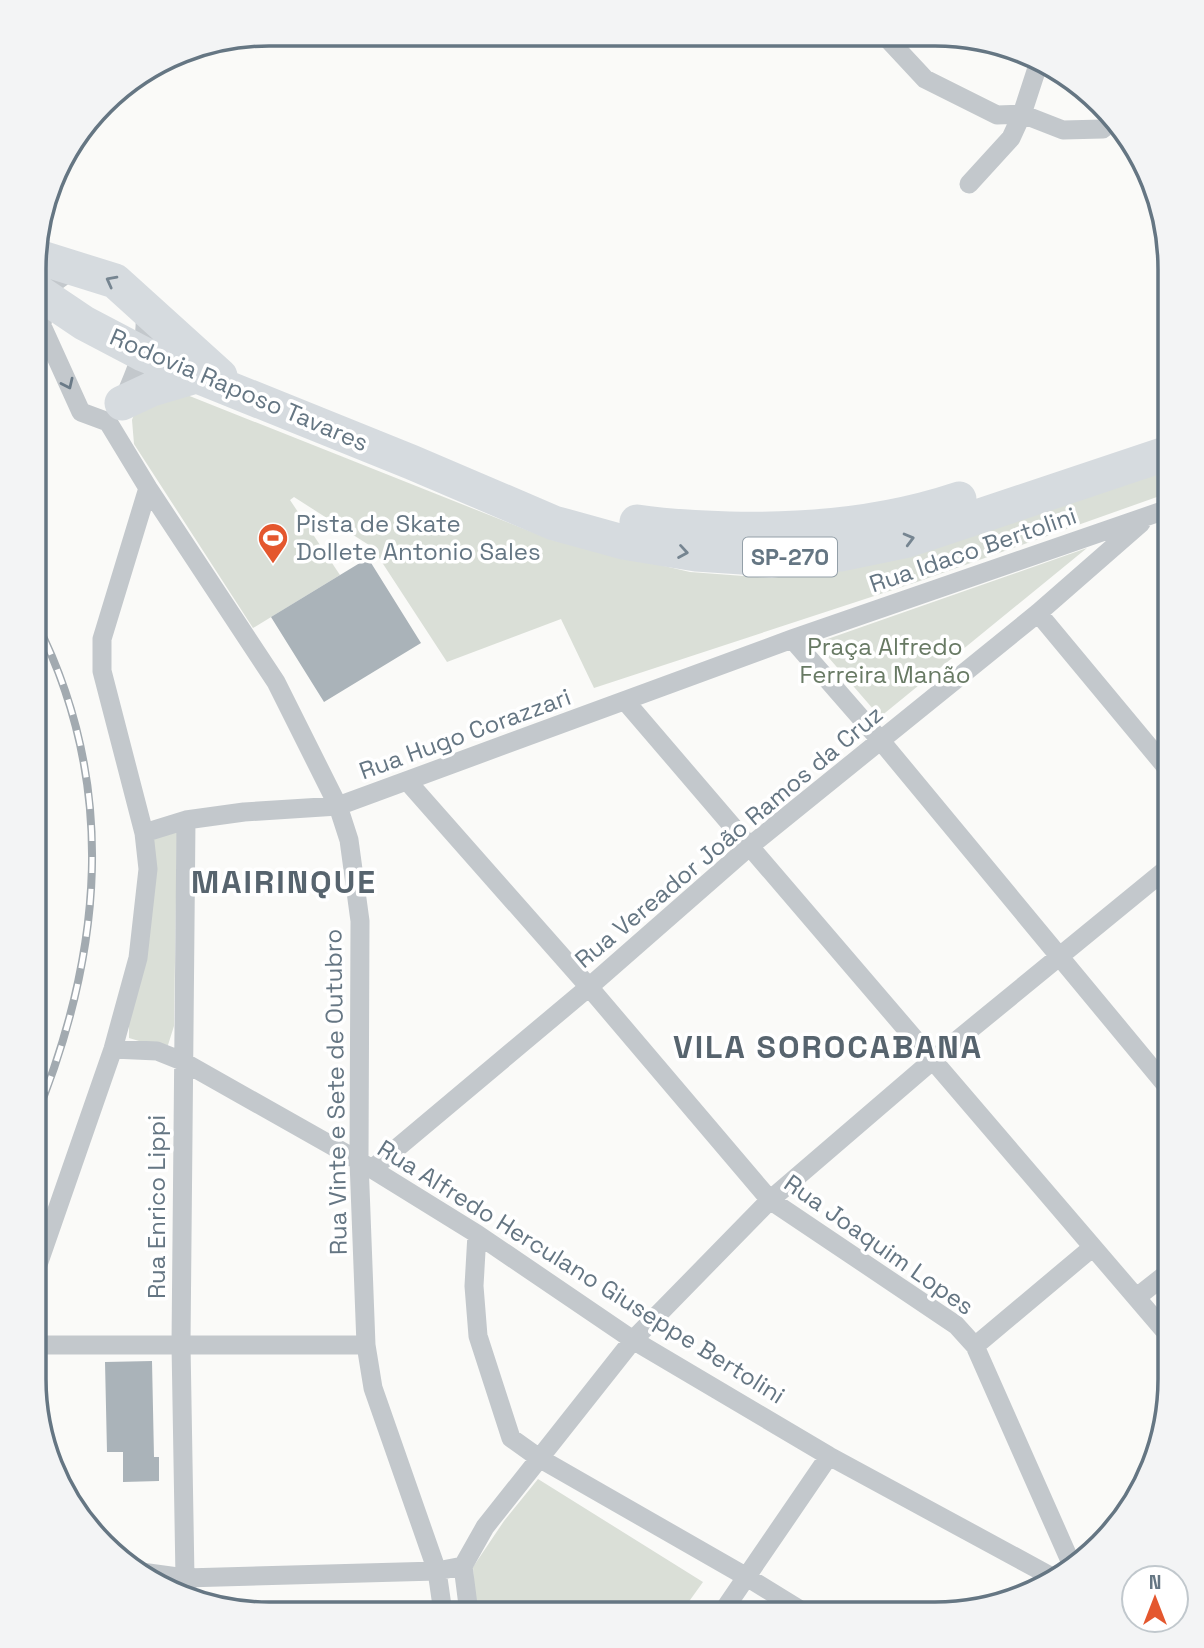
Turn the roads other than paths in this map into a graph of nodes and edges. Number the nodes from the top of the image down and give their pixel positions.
1 (893, 45) edge
2 (1036, 70) edge
3 (1022, 114) junction
4 (1102, 128) dead end
5 (970, 184) dead end
6 (46, 259) edge
7 (74, 268) junction
8 (45, 298) edge
9 (145, 306) junction
10 (45, 310) edge
11 (45, 323) edge
12 (143, 354) junction
13 (196, 376) junction
14 (235, 391) junction
15 (115, 413) junction
16 (1158, 432) edge
17 (1158, 456) edge
18 (411, 462) junction
19 (148, 488) junction
20 (1158, 512) edge
21 (1150, 515) junction
22 (1038, 613) junction
23 (792, 639) junction
24 (626, 702) junction
25 (881, 741) junction
26 (1158, 757) edge
27 (408, 782) junction
28 (338, 806) junction
29 (186, 820) junction
30 (144, 834) junction
31 (750, 846) junction
32 (1158, 876) edge
33 (1059, 955) junction
34 (589, 987) junction
35 (113, 1049) junction
36 (933, 1060) junction
37 (183, 1061) junction
38 (1158, 1075) edge
39 (366, 1165) junction
40 (770, 1200) junction
41 (477, 1234) junction
42 (45, 1244) edge
43 (1093, 1247) junction
44 (1158, 1280) edge
45 (1136, 1297) junction
46 (1158, 1323) edge
47 (633, 1340) junction
48 (181, 1344) junction
49 (45, 1345) edge
50 (366, 1345) junction
51 (975, 1346) junction
52 (828, 1456) junction
53 (539, 1458) junction
54 (1070, 1558) edge
55 (463, 1566) junction
56 (437, 1571) junction
57 (1045, 1573) edge
58 (745, 1576) junction
59 (186, 1586) edge
60 (441, 1602) edge
61 (468, 1602) edge
62 (729, 1602) edge
63 (787, 1602) edge

1 - 3 street
2 - 3 street
3 - 4 street
3 - 5 street
6 - 7 highway
7 - 8 street
9 -> 7 highway
9 - 12 street
9 - 14 highway
10 - 12 highway, Rodovia Raposo Tavares / SP-270
11 -> 15 street
12 - 13 highway, Rodovia Raposo Tavares / SP-270
12 - 15 street
13 - 14 highway, Rodovia Raposo Tavares / SP-270
13 - 15 highway
14 - 18 highway, Rodovia Raposo Tavares / SP-270
15 - 19 street, Rua Vinte e Sete de Outubro
16 - 18 highway, Rodovia Raposo Tavares / SP-270
18 -> 17 highway, Rodovia Raposo Tavares / SP-270
19 - 28 street, Rua Vinte e Sete de Outubro
19 - 30 street
20 - 21 street, Rua Idaco Bertolini
21 - 22 street, Rua Vereador João Ramos da Cruz
21 - 23 street, Rua Idaco Bertolini
22 - 25 street, Rua Vereador João Ramos da Cruz
22 - 26 street
23 - 24 street, Rua Hugo Corazzari
23 - 25 street
24 - 27 street, Rua Hugo Corazzari
24 - 31 street
25 - 31 street, Rua Vereador João Ramos da Cruz
25 - 33 street
27 - 28 street, Rua Hugo Corazzari
27 - 34 street, Rua Joaquim Lopes
28 - 29 street, Rua Hugo Corazzari
28 - 39 street, Rua Vinte e Sete de Outubro
29 - 30 street, Rua Hugo Corazzari
29 - 37 street, Rua Enrico Lippi
30 - 35 street
31 - 34 street, Rua Vereador João Ramos da Cruz
31 - 36 street
32 - 33 street
33 - 36 street
33 - 38 street
34 - 39 street, Rua Vereador João Ramos da Cruz
34 - 40 street, Rua Joaquim Lopes
35 - 37 street, Rua Alfredo Herculano Giuseppe Bertolini
35 - 42 street
36 - 40 street
36 - 43 street
37 - 39 street, Rua Alfredo Herculano Giuseppe Bertolini
37 - 48 street, Rua Enrico Lippi
39 - 41 street, Rua Alfredo Herculano Giuseppe Bertolini
39 - 50 street, Rua Vinte e Sete de Outubro
40 - 47 street
40 - 51 street, Rua Joaquim Lopes
41 - 47 street, Rua Alfredo Herculano Giuseppe Bertolini
41 - 53 street
43 - 45 street
43 - 51 street
44 - 45 street
45 - 46 street
47 - 52 street, Rua Alfredo Herculano Giuseppe Bertolini
47 - 53 street
48 - 49 street
48 - 50 street
48 - 59 street, Rua Enrico Lippi
50 - 56 street, Rua Vinte e Sete de Outubro
51 - 54 street, Rua Joaquim Lopes
52 - 57 street, Rua Alfredo Herculano Giuseppe Bertolini
52 - 58 street
53 - 55 street
53 - 58 street
55 - 56 street
55 - 61 street
56 - 59 street
56 - 60 street, Rua Vinte e Sete de Outubro
58 - 62 street
58 - 63 street

